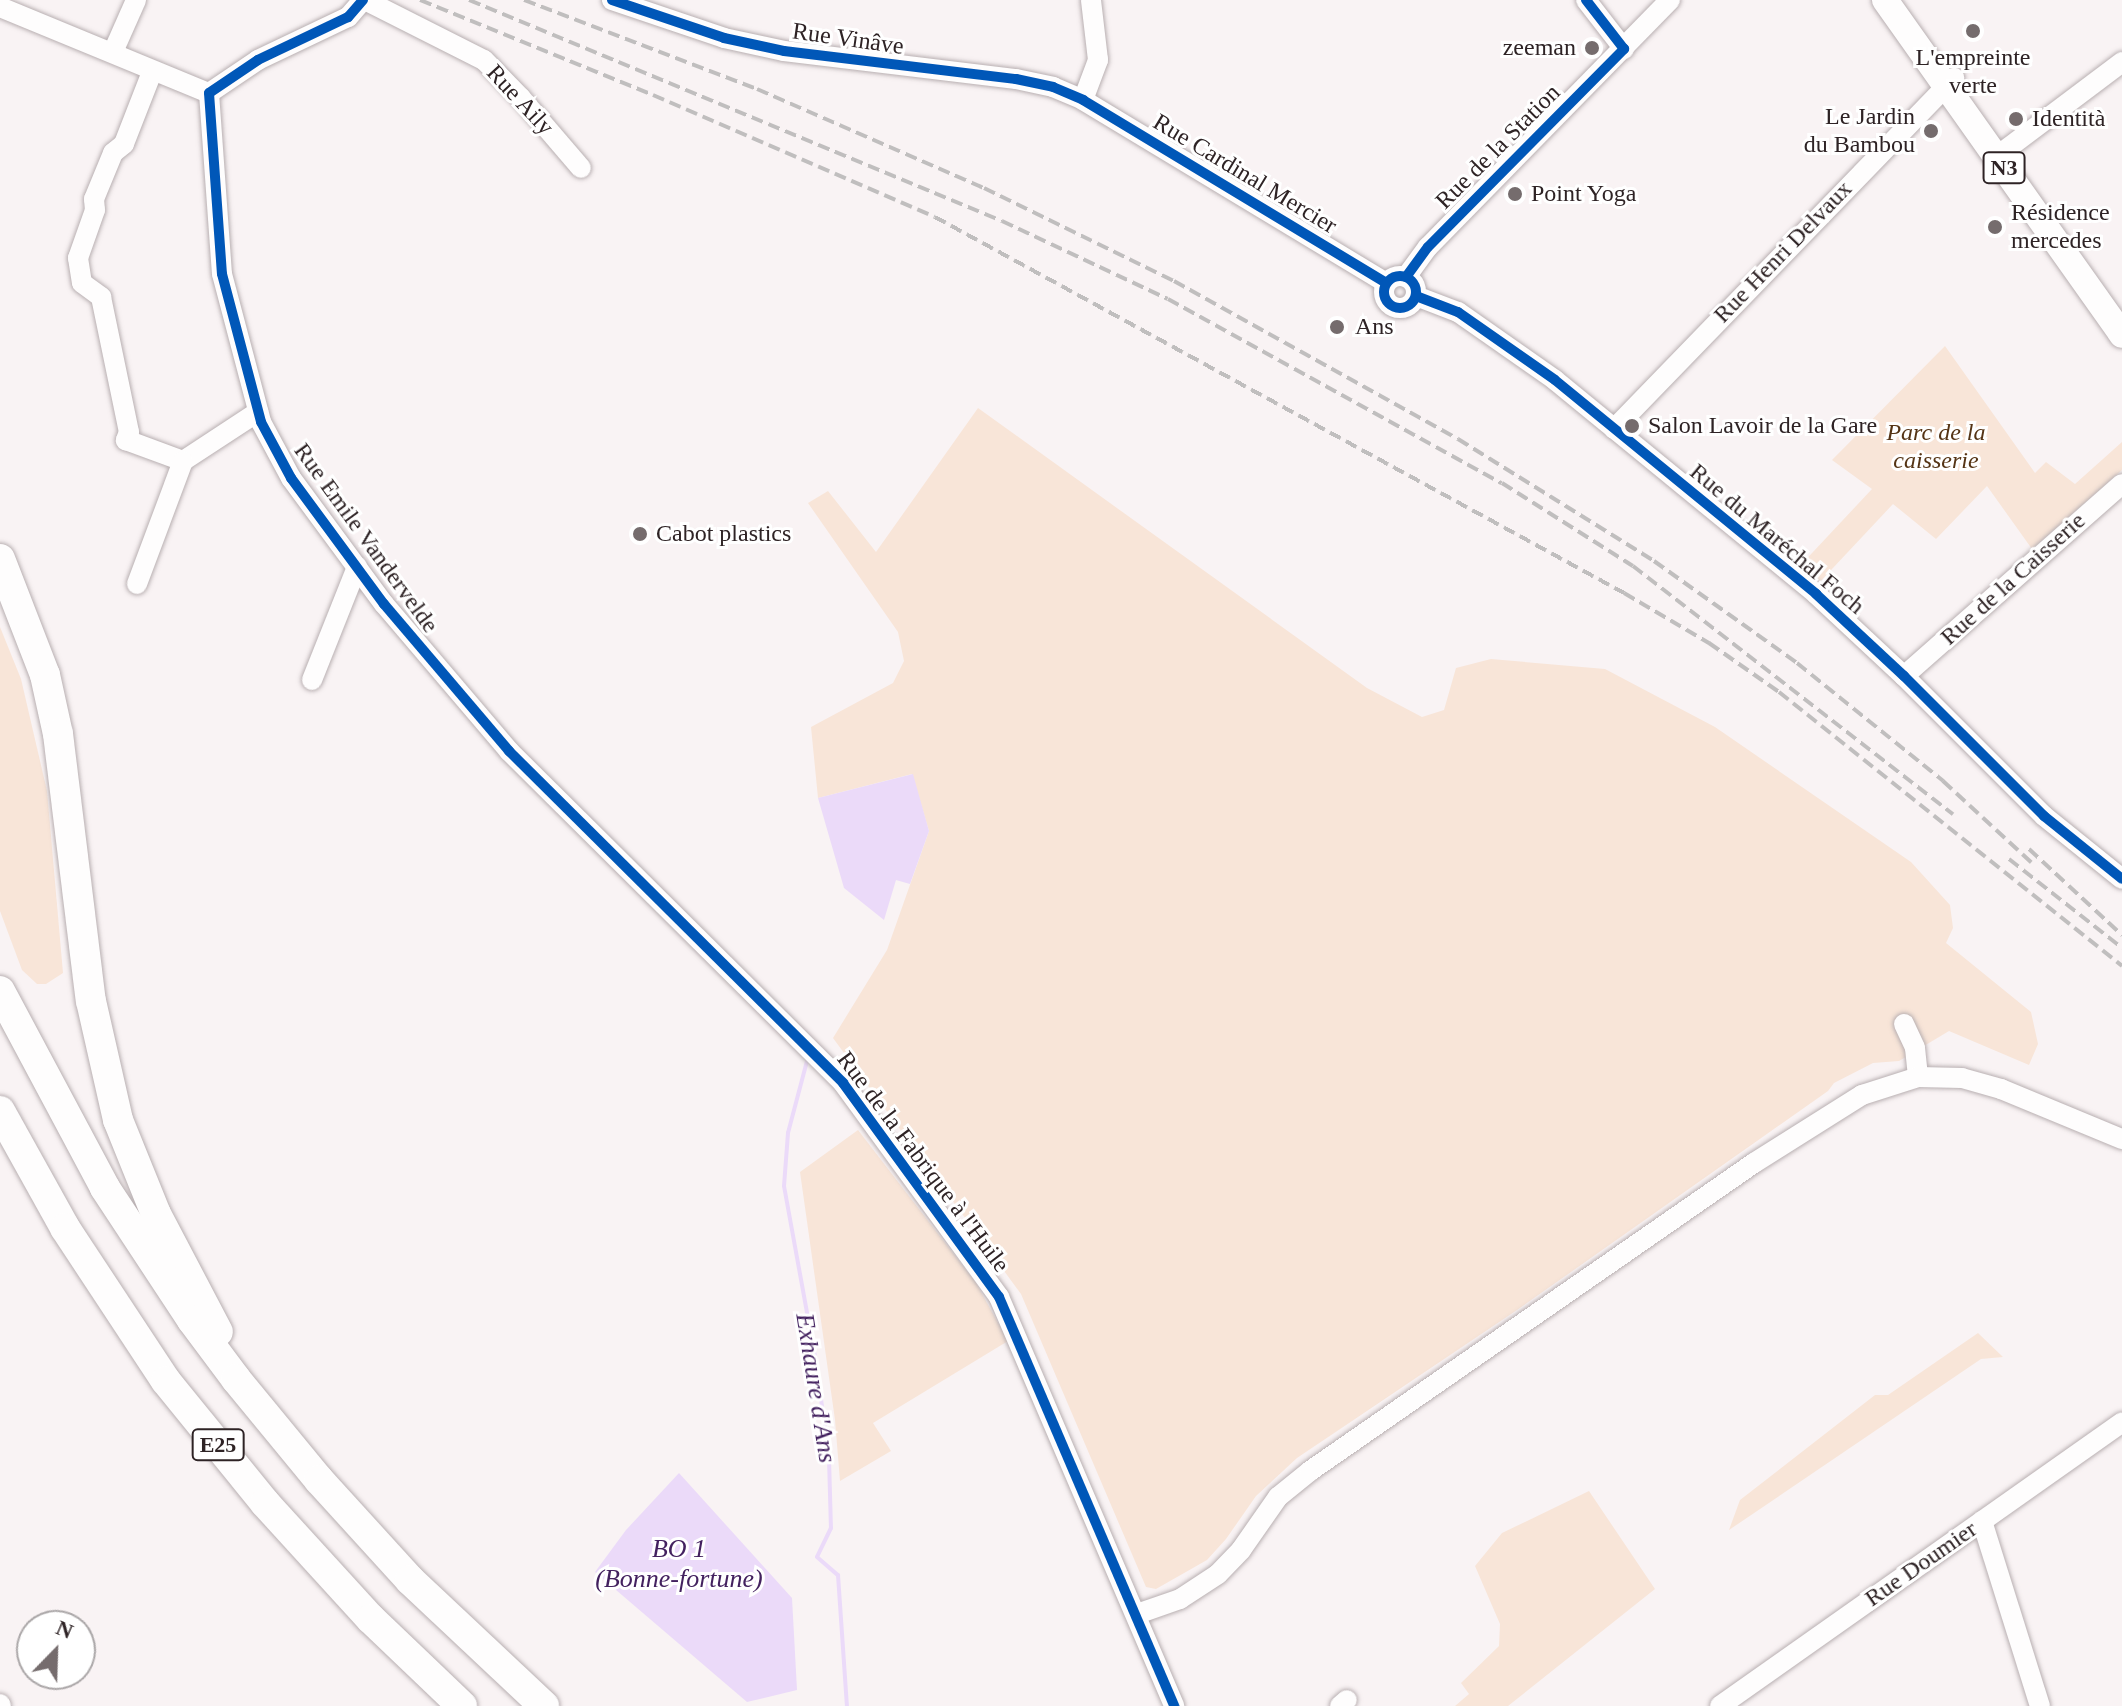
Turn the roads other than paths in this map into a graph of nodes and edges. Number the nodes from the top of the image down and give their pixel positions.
1 (136, 0) edge
2 (364, 0) edge
3 (612, 0) edge
4 (1091, 0) edge
5 (1586, 0) edge
6 (1670, 0) edge
7 (1885, 0) edge
8 (1899, 0) edge
9 (8, 6) edge
10 (1624, 49) junction
11 (113, 52) junction
12 (2122, 62) edge
13 (152, 72) junction
14 (1949, 81) junction
15 (209, 93) junction
16 (1083, 100) junction
17 (2001, 154) junction
18 (581, 168) dead end
19 (1396, 280) junction
20 (1416, 296) junction
21 (2122, 314) edge
22 (2122, 335) edge
23 (258, 412) junction
24 (1614, 429) junction
25 (183, 461) junction
26 (2122, 484) edge
27 (0, 559) edge
28 (357, 567) junction
29 (137, 584) dead end
30 (1904, 676) junction
31 (312, 680) dead end
32 (2122, 879) edge
33 (703, 942) joint
34 (0, 991) edge
35 (1904, 1024) dead end
36 (1918, 1077) junction
37 (0, 1111) edge
38 (2122, 1139) edge
39 (0, 1154) edge
40 (44, 1192) junction
41 (236, 1379) junction
42 (2122, 1422) edge
43 (1982, 1521) junction
44 (1137, 1614) junction
45 (462, 1706) edge
46 (544, 1706) edge
47 (1174, 1706) edge
48 (1720, 1706) edge
49 (2040, 1706) edge

1 - 11 street
2 - 15 street
2 - 18 street, Rue Aily
3 - 16 street, Rue Vinâve
4 - 16 street
5 - 10 street
6 - 10 street, Rue de la Station
7 - 14 main road, N3
8 - 14 main road, N3
9 - 11 street
10 - 19 street, Rue de la Station
11 - 13 street
12 - 17 street
13 - 15 street
13 - 25 street
14 - 17 main road, N3
14 - 24 street, Rue Henri Delvaux
15 - 23 street, Rue Emile Vandervelde
16 - 19 street, Rue Cardinal Mercier
17 - 21 main road, N3
17 - 22 main road, N3
19 - 20 street
19 - 20 street
20 - 24 street, Rue du Maréchal Foch
23 - 25 street
23 - 28 street, Rue Emile Vandervelde
24 - 30 street, Rue du Maréchal Foch
25 - 29 street
26 - 30 street, Rue de la Caisserie
27 - 41 highway
28 - 31 street
28 - 33 street, Rue Emile Vandervelde
30 - 32 street, Rue du Maréchal Foch
33 - 44 street, Rue de la Fabrique à l'Huile
34 - 41 highway, E25
35 - 36 street
36 - 38 street
36 - 44 street
37 - 40 highway, E25
39 - 40 highway
40 - 45 highway, E25
41 - 46 highway, E25
42 - 43 street, Rue Doumier
43 - 48 street, Rue Doumier
43 - 49 street
44 - 47 street, Rue de la Fabrique à l'Huile

